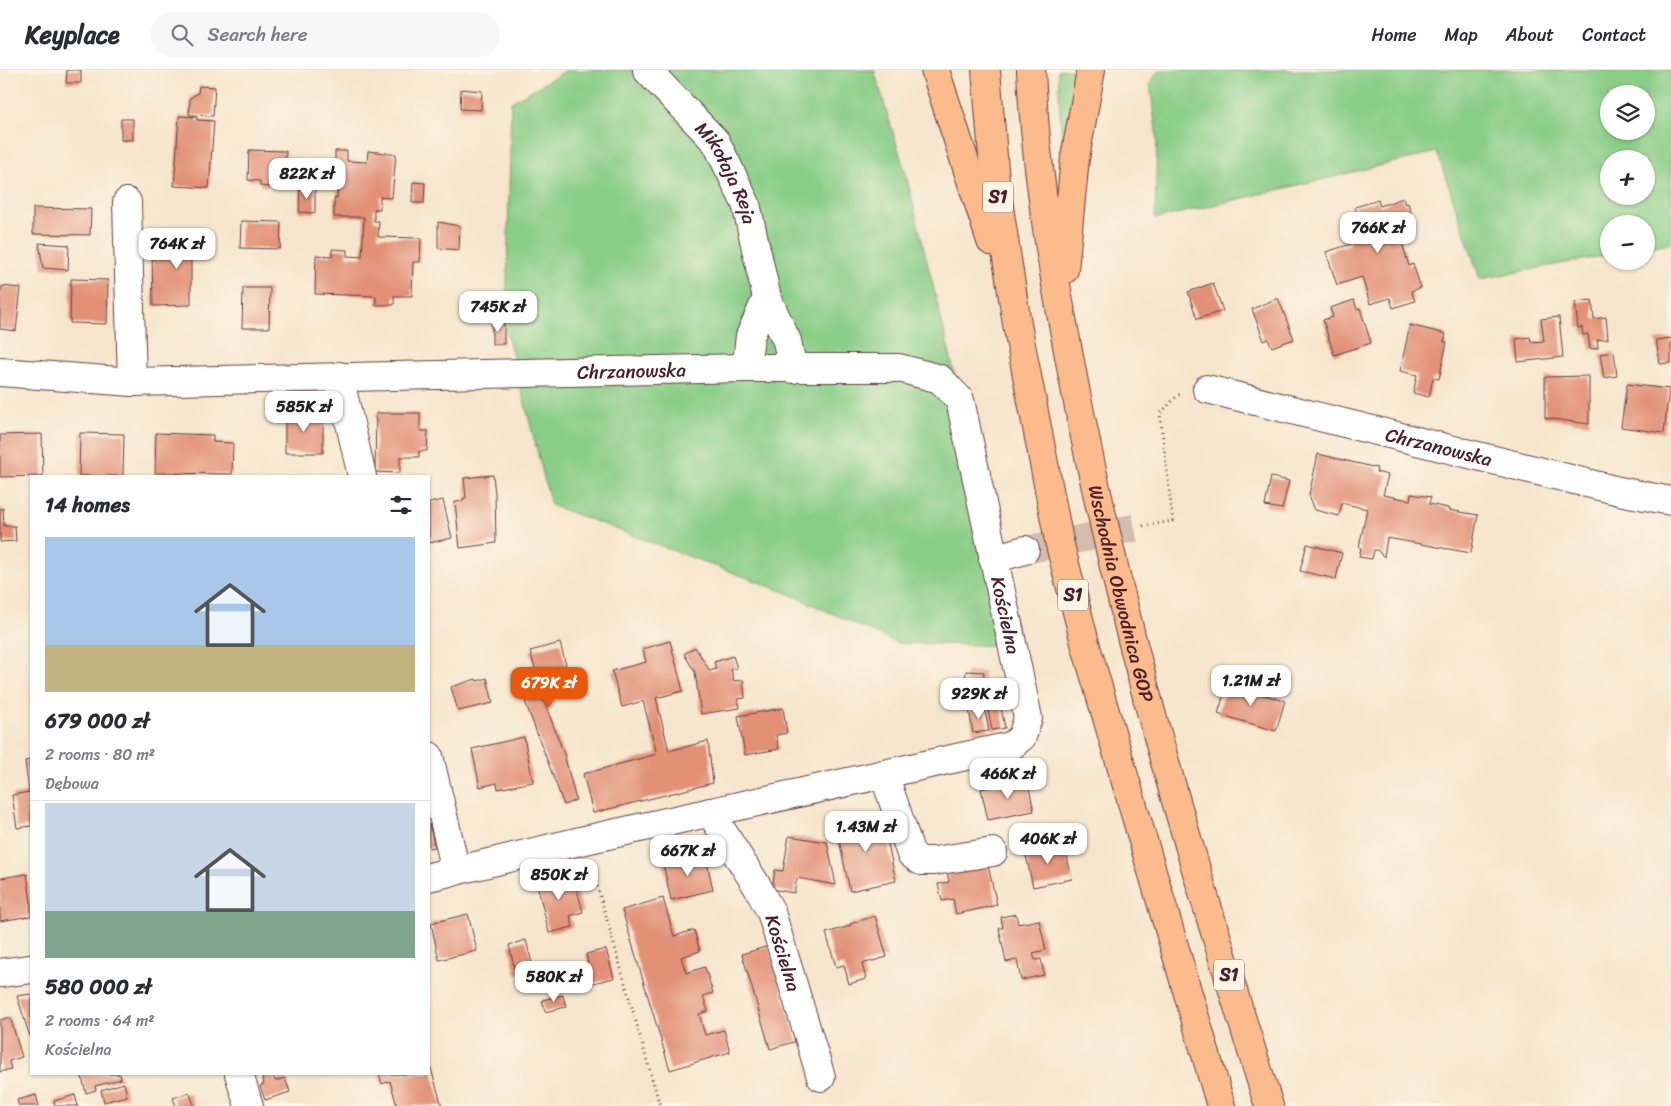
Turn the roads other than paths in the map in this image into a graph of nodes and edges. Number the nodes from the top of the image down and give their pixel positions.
1 (647, 70) edge
2 (936, 70) edge
3 (986, 70) edge
4 (1031, 70) edge
5 (1091, 70) edge
6 (128, 202) dead end
7 (766, 298) junction
8 (1060, 312) junction
9 (1017, 324) junction
10 (746, 368) junction
11 (793, 369) junction
12 (0, 372) edge
13 (339, 376) junction
14 (132, 382) junction
15 (1206, 389) road end
16 (362, 475) edge
17 (1671, 501) edge
18 (1026, 550) tunnel mouth
19 (993, 559) junction
20 (430, 760) edge
21 (884, 774) junction
22 (710, 812) junction
23 (993, 852) dead end
24 (456, 871) junction
25 (430, 878) edge
26 (30, 969) edge
27 (0, 972) edge
28 (239, 1075) edge
29 (821, 1077) dead end
30 (249, 1106) edge
31 (1222, 1106) edge
32 (1269, 1106) edge

1 - 7 street, Mikołaja Reja
2 - 9 highway
3 - 9 highway, S1
4 - 8 highway, Wschodnia Obwodnica GOP / S1
5 - 8 highway
6 - 14 street
7 - 10 street
7 - 11 street, Mikołaja Reja
8 - 32 highway, Wschodnia Obwodnica GOP / S1
9 - 31 highway, S1
10 - 11 street, Chrzanowska
10 - 13 street, Chrzanowska
11 - 19 street, Chrzanowska
12 - 14 street, Chrzanowska
13 - 14 street, Chrzanowska
13 - 16 street
15 - 17 street, Chrzanowska
18 - 19 street
19 - 21 street, Kościelna
20 - 24 street
21 - 22 street, Kościelna
21 - 23 street
22 - 24 street, Kościelna
22 - 29 street, Kościelna
24 - 25 street, Kościelna
26 - 27 street
28 - 30 street

